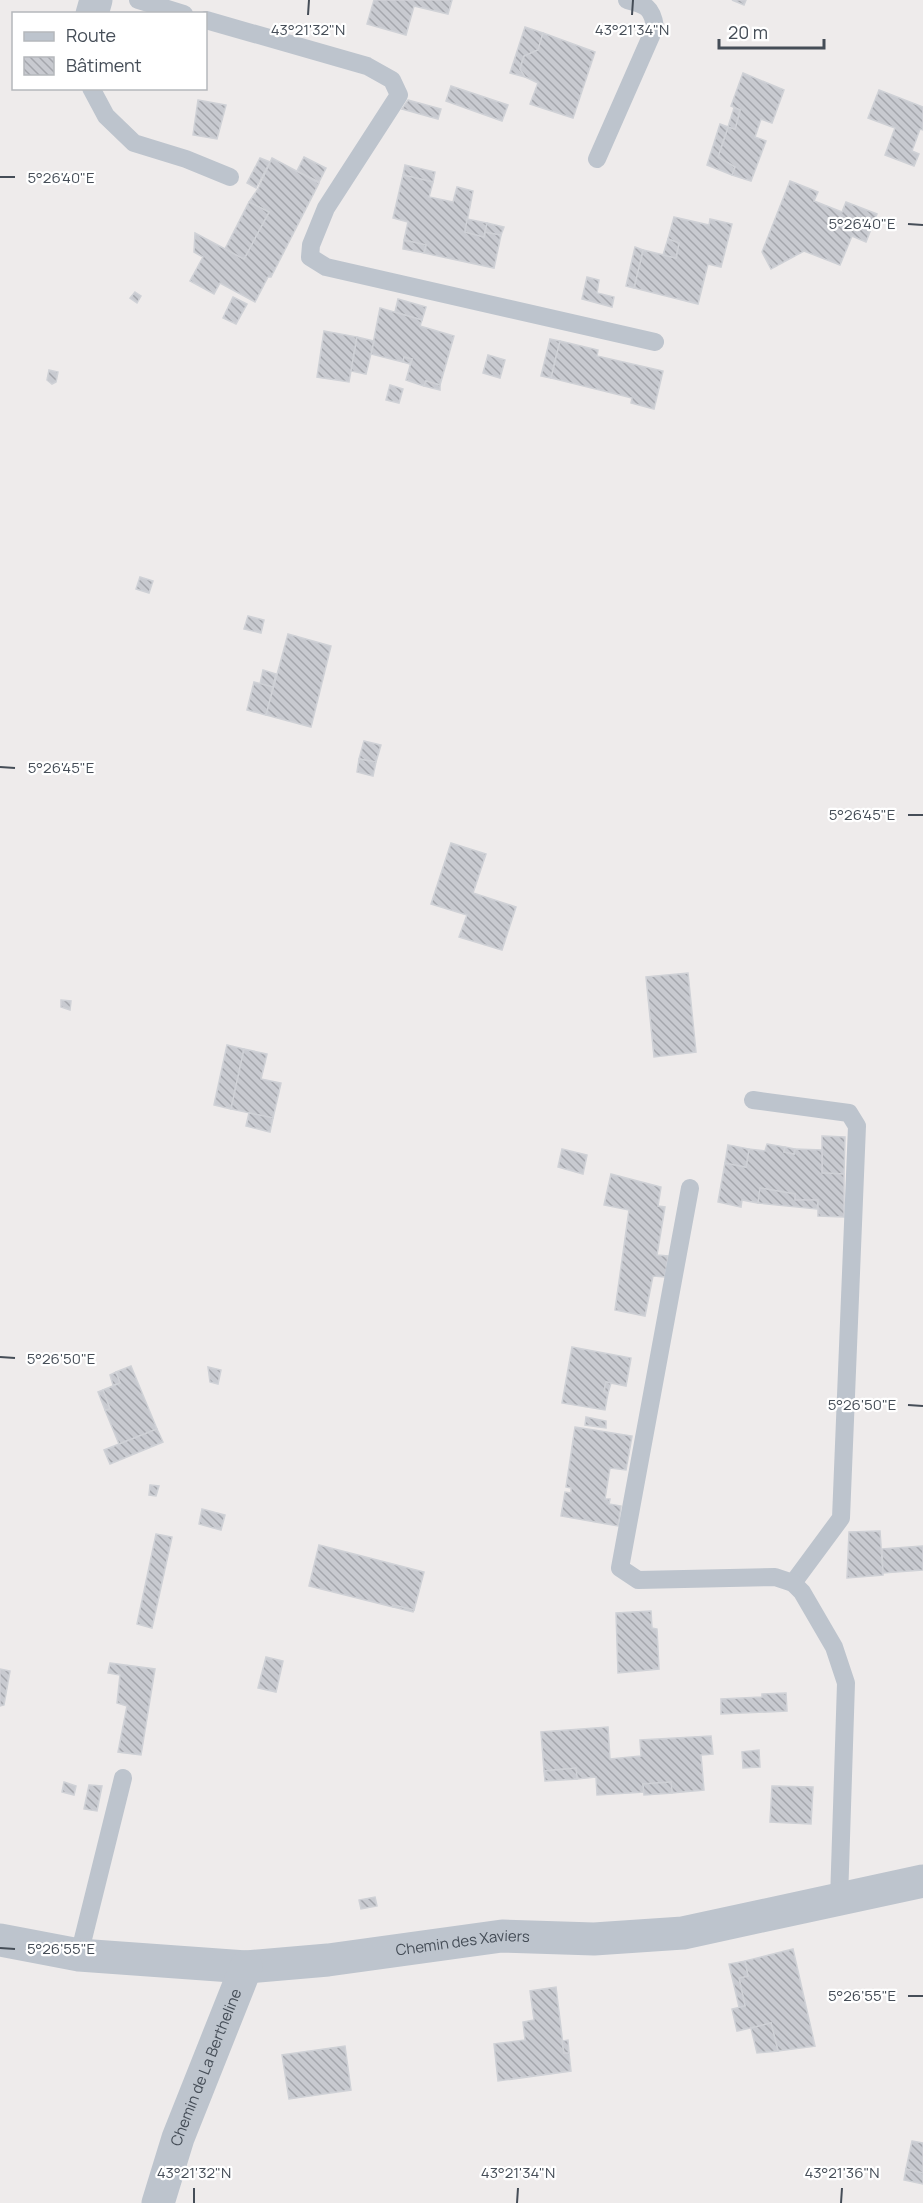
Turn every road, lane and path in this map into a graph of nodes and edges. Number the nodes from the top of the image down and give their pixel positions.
1 (138, 0) edge
2 (627, 0) edge
3 (177, 12) edge
4 (207, 20) edge
5 (92, 90) edge
6 (597, 159) dead end
7 (230, 177) dead end
8 (655, 342) dead end
9 (753, 1100) dead end
10 (690, 1188) dead end
11 (793, 1583) junction
12 (123, 1778) dead end
13 (923, 1881) edge
14 (840, 1900) junction
15 (0, 1940) edge
16 (79, 1955) junction
17 (246, 1967) junction
18 (158, 2203) edge

1 - 3 lane
2 - 6 lane
4 - 8 lane
5 - 7 lane
9 - 11 lane
10 - 11 lane
11 - 14 lane
12 - 16 lane
13 - 14 street, Chemin des Xaviers
14 - 17 street, Chemin des Xaviers
15 - 16 street, Chemin des Xaviers
16 - 17 street, Chemin des Xaviers
17 - 18 street, Chemin de La Bertheline

